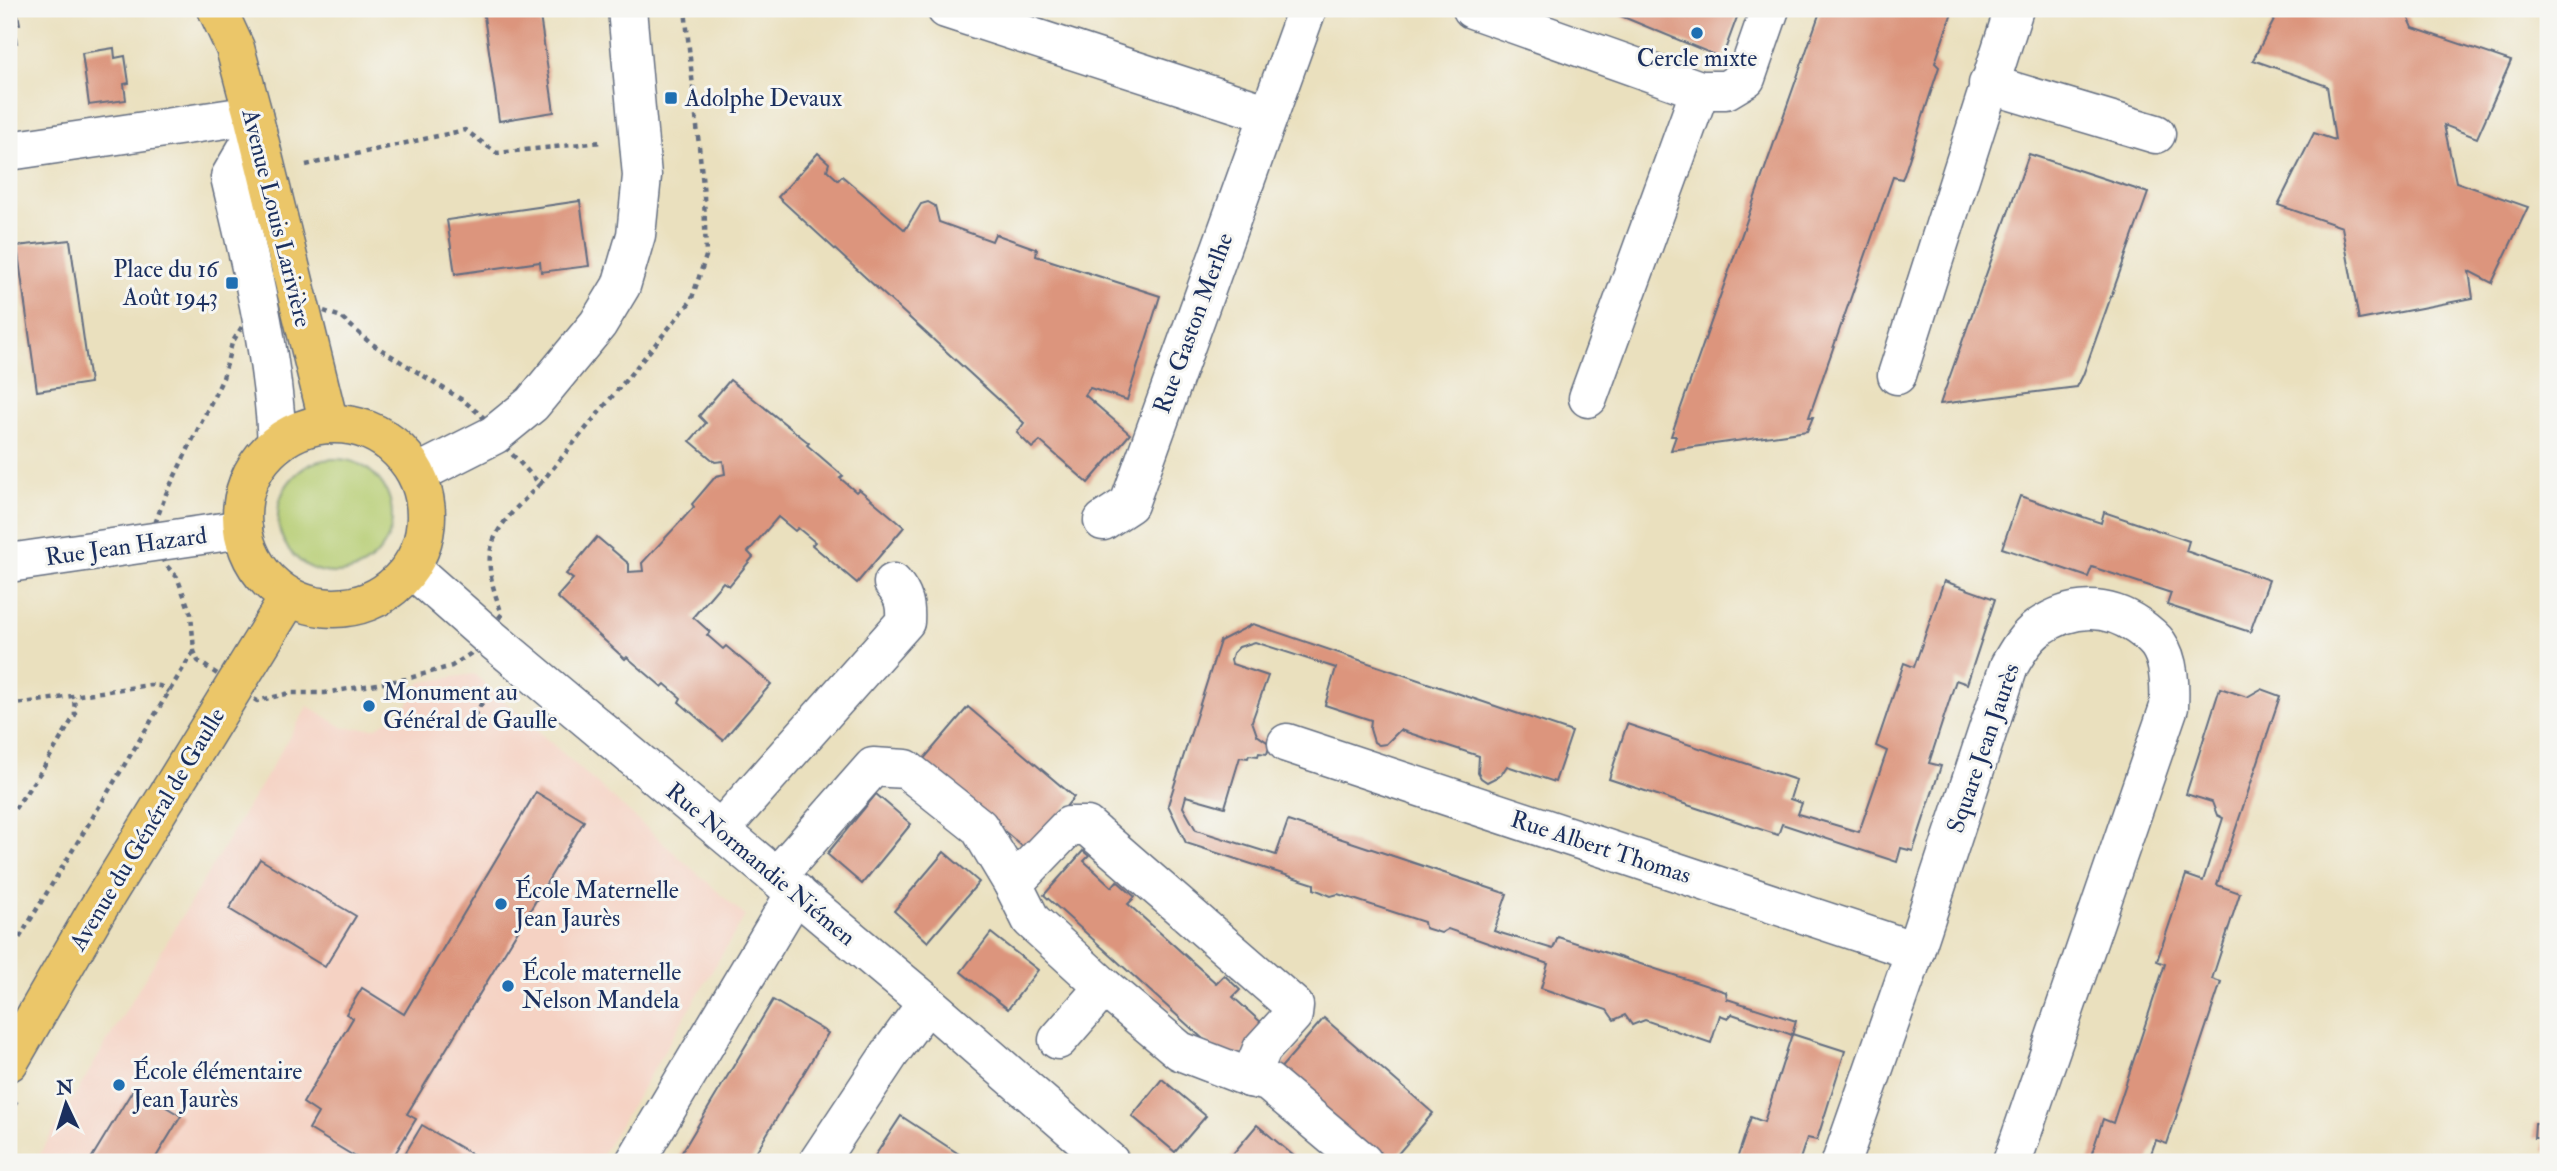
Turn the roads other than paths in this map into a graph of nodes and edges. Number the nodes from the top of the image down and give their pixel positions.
1 (627, 9) edge
2 (946, 9) edge
3 (1307, 9) edge
4 (1472, 9) edge
5 (1770, 9) edge
6 (2014, 9) edge
7 (219, 10) edge
8 (1989, 84) junction
9 (1700, 90) junction
10 (1269, 114) junction
11 (255, 123) junction
12 (2156, 134) dead end
13 (9, 152) edge
14 (1897, 375) dead end
15 (1588, 398) dead end
16 (329, 424) junction
17 (277, 444) junction
18 (417, 474) junction
19 (1103, 521) dead end
20 (243, 529) junction
21 (9, 563) edge
22 (411, 568) junction
23 (893, 583) dead end
24 (288, 598) junction
25 (1287, 743) dead end
26 (720, 829) junction
27 (786, 884) junction
28 (1013, 884) junction
29 (1915, 951) junction
30 (1104, 987) junction
31 (927, 1003) junction
32 (1058, 1041) dead end
33 (9, 1062) edge
34 (1250, 1078) junction
35 (635, 1162) edge
36 (818, 1162) edge
37 (1110, 1162) edge
38 (1363, 1162) edge
39 (1841, 1162) edge
40 (2012, 1162) edge

1 - 18 street
2 - 10 street
3 - 10 street, Rue Gaston Merlhe
4 - 9 street
5 - 9 street
6 - 8 street
7 - 11 main road, Avenue Louis Larivière
8 - 12 street
8 - 14 street
9 - 15 street
10 - 19 street, Rue Gaston Merlhe
11 - 13 street
11 - 16 main road, Avenue Louis Larivière
11 - 17 street
16 - 17 main road
16 - 18 main road
17 - 20 main road
18 - 22 main road
20 - 21 street, Rue Jean Hazard
20 - 24 main road
22 - 24 main road
22 - 26 street, Rue Normandie Niémen
23 - 26 street
24 - 33 main road, Avenue du Général de Gaulle
25 - 29 street, Rue Albert Thomas
26 - 27 street, Rue Normandie Niémen
27 - 28 street
27 - 31 street, Rue Normandie Niémen
27 - 35 street
28 - 30 street
28 - 34 street
29 - 39 street, Square Jean Jaurès
29 - 40 street, Square Jean Jaurès
30 - 32 street
30 - 34 street
31 - 36 street
31 - 37 street, Rue Normandie Niémen
34 - 38 street

